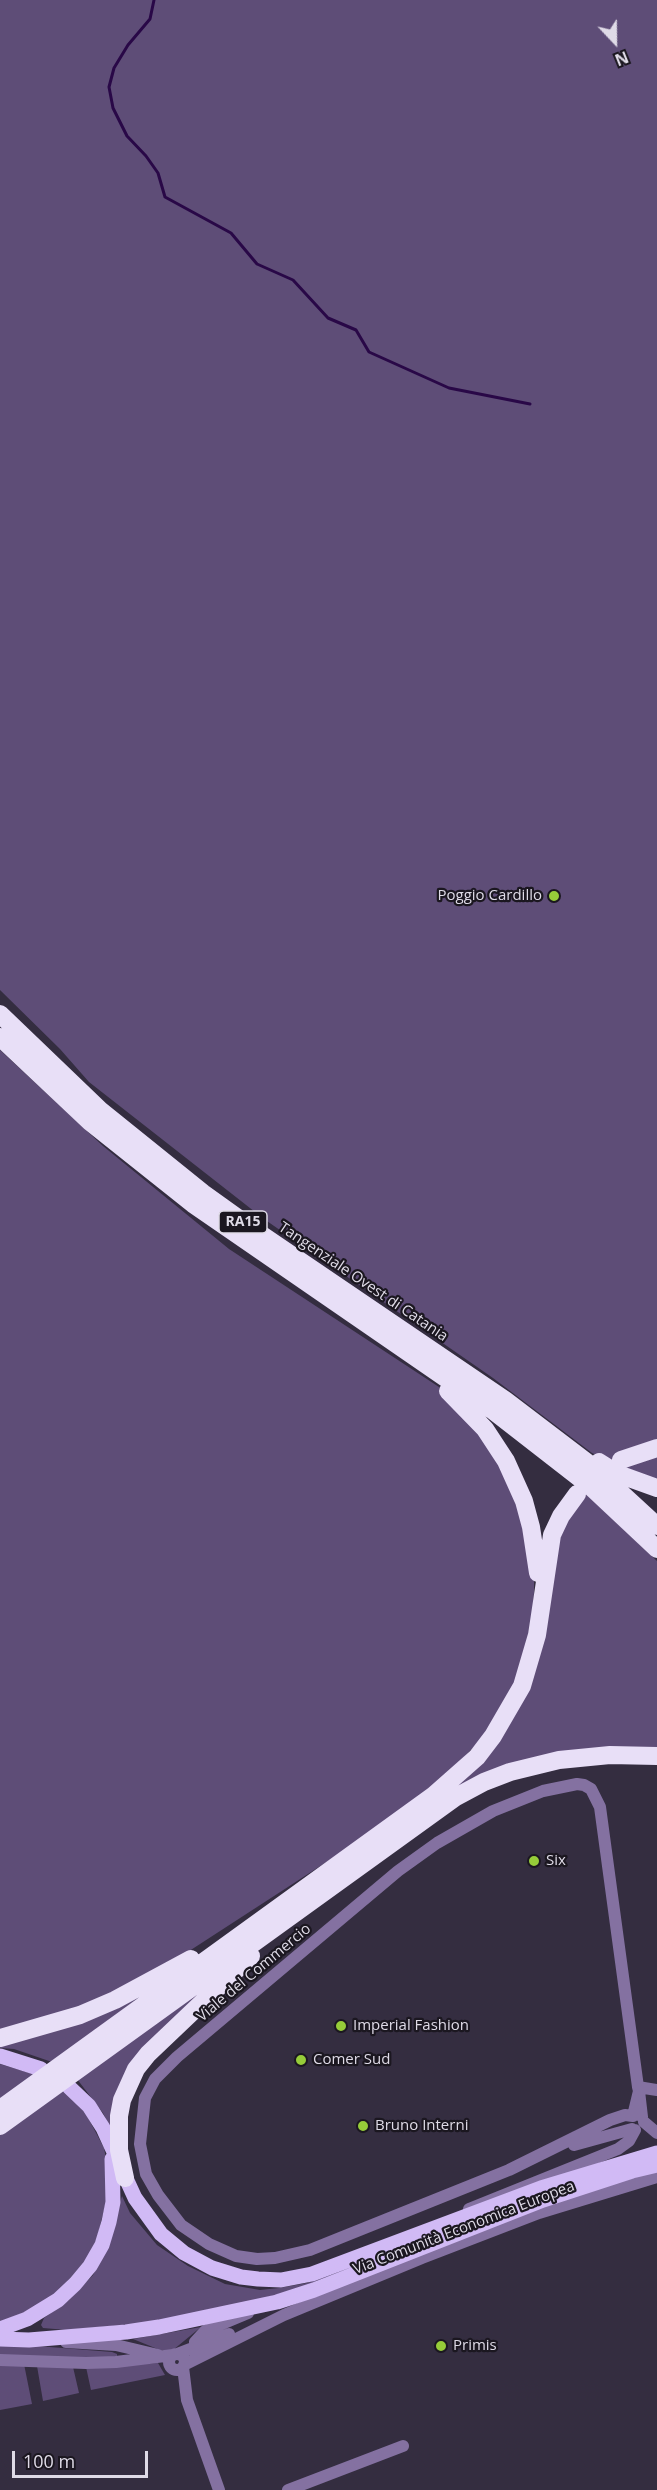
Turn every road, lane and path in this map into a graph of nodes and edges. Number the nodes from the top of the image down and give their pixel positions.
1 (0, 1014) edge
2 (0, 1036) edge
3 (393, 1325) junction
4 (373, 1328) junction
5 (657, 1448) edge
6 (621, 1460) dead end
7 (657, 1488) edge
8 (577, 1494) dead end
9 (657, 1526) edge
10 (657, 1549) edge
11 (541, 1606) junction
12 (657, 1757) edge
13 (373, 1856) junction
14 (346, 1859) junction
15 (0, 2038) edge
16 (0, 2056) edge
17 (41, 2069) dead end
18 (69, 2087) dead end
19 (639, 2089) junction
20 (657, 2090) edge
21 (0, 2109) edge
22 (637, 2123) junction
23 (0, 2126) edge
24 (657, 2133) edge
25 (111, 2147) junction
26 (657, 2153) edge
27 (657, 2165) edge
28 (657, 2177) edge
29 (125, 2178) junction
30 (441, 2224) junction
31 (281, 2308) junction
32 (3, 2336) edge
33 (29, 2340) junction
34 (116, 2345) junction
35 (180, 2357) junction
36 (0, 2360) edge
37 (117, 2362) junction
38 (404, 2446) dead end
39 (219, 2490) edge
40 (288, 2490) edge

1 - 3 highway, Tangenziale Ovest di Catania / RA15
2 - 4 highway, RA15
3 - 7 highway
3 - 9 highway, Tangenziale Ovest di Catania / RA15
4 - 10 highway, RA15
4 - 11 highway
5 - 6 highway
8 - 11 highway
11 - 14 highway
12 - 13 highway
13 - 23 highway
13 - 29 highway
14 - 15 highway
14 - 21 highway
16 - 17 main road
18 - 25 main road
19 - 20 street
19 - 22 street
19 - 22 street, Viale del Commercio
22 - 24 street
22 - 30 street
25 - 29 main road
25 - 32 main road
26 - 30 main road
27 - 31 main road
28 - 31 street, Via Comunità Economica Europea
29 - 30 main road
31 - 33 main road
31 - 35 street
31 - 35 street
32 - 33 main road
33 - 34 street
34 - 35 street
34 - 37 street
35 - 37 street
35 - 39 street
36 - 37 street
38 - 40 street

